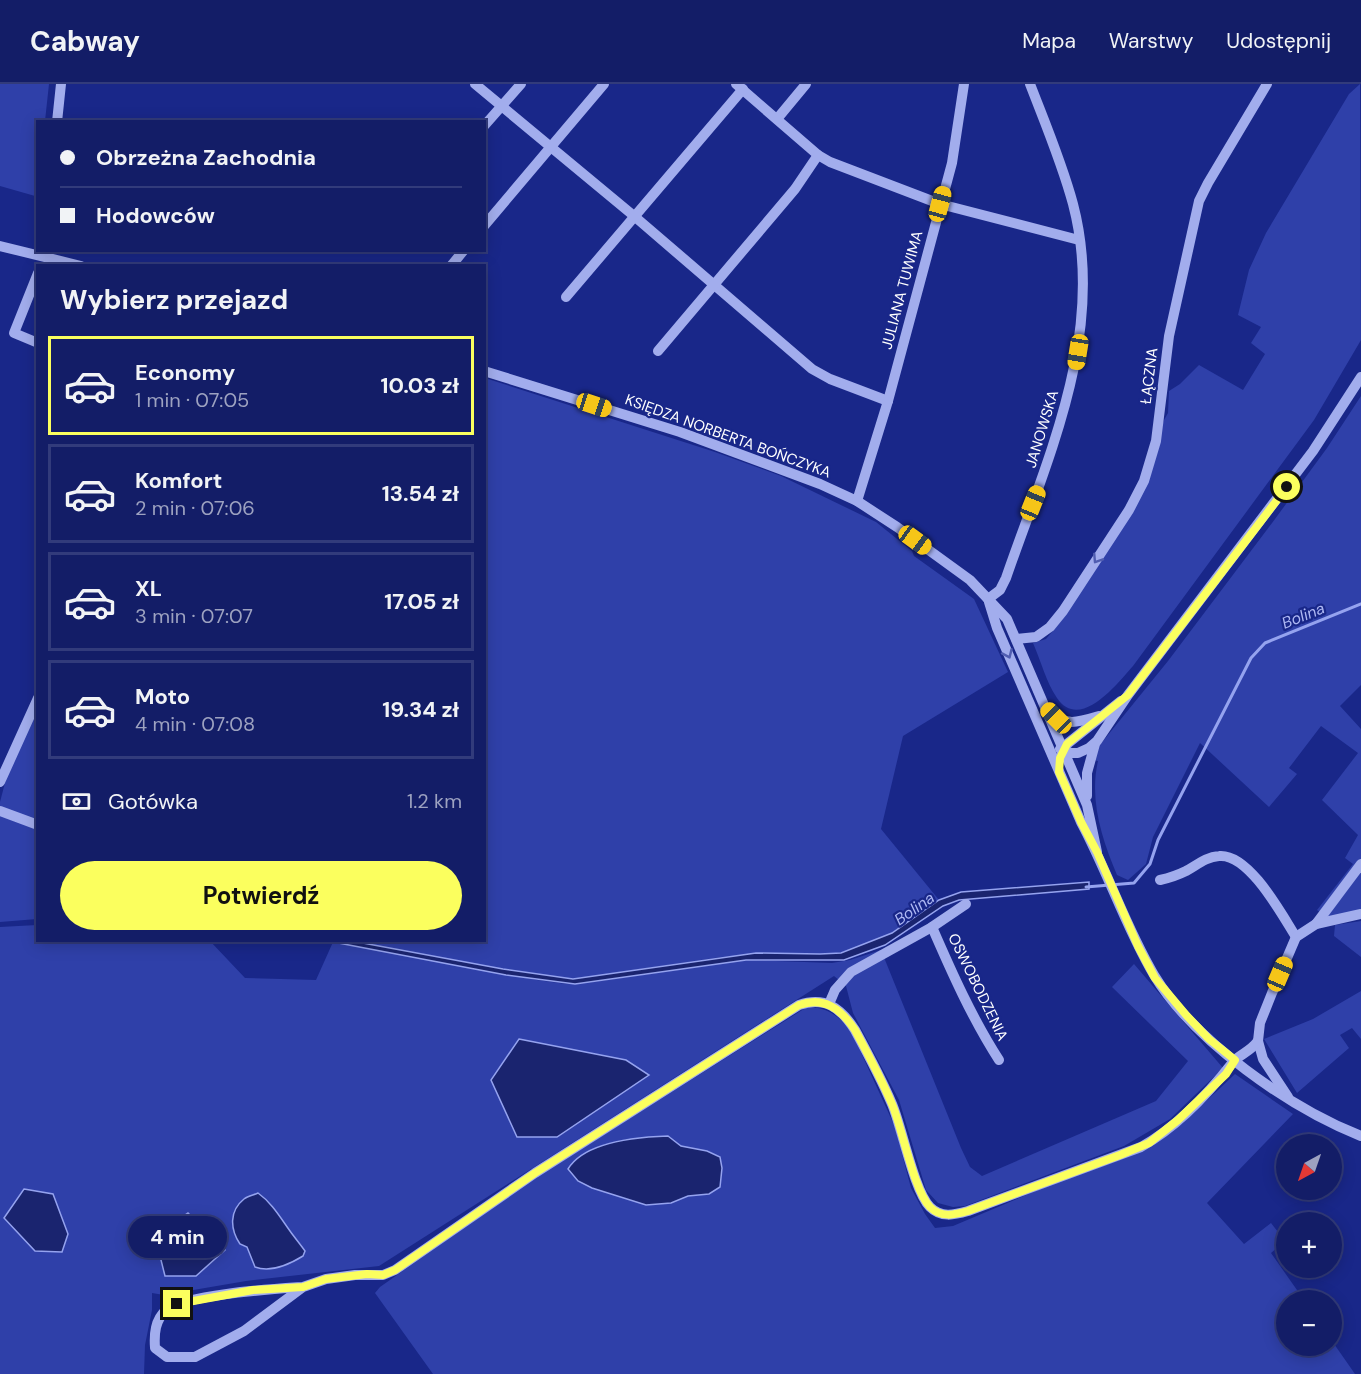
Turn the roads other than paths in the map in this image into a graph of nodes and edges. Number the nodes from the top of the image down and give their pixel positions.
1 (61, 84) edge
2 (475, 84) edge
3 (521, 84) edge
4 (604, 84) edge
5 (806, 84) edge
6 (964, 84) edge
7 (1030, 84) edge
8 (1267, 84) edge
9 (739, 87) edge
10 (502, 106) junction
11 (777, 119) junction
12 (57, 120) edge
13 (486, 124) edge
14 (551, 147) junction
15 (818, 155) junction
16 (940, 204) junction
17 (634, 216) junction
18 (486, 224) edge
19 (1079, 240) junction
20 (0, 246) edge
21 (462, 252) edge
22 (43, 257) edge
23 (73, 264) edge
24 (453, 264) edge
25 (36, 278) edge
26 (715, 286) junction
27 (566, 297) dead end
28 (36, 342) edge
29 (658, 351) dead end
30 (486, 372) edge
31 (1361, 377) edge
32 (888, 401) junction
33 (857, 501) junction
34 (988, 599) junction
35 (1016, 639) junction
36 (1128, 695) junction
37 (36, 702) edge
38 (1045, 707) junction
39 (1102, 715) junction
40 (1043, 733) junction
41 (1097, 741) junction
42 (1064, 751) junction
43 (1059, 772) junction
44 (0, 782) edge
45 (1087, 805) junction
46 (0, 811) edge
47 (36, 824) edge
48 (1097, 852) junction
49 (1361, 864) edge
50 (1160, 880) dead end
51 (966, 904) dead end
52 (1361, 914) edge
53 (1316, 924) junction
54 (932, 927) junction
55 (1296, 937) junction
56 (829, 1004) junction
57 (1255, 1045) junction
58 (1263, 1059) junction
59 (999, 1060) dead end
60 (1235, 1060) junction
61 (1250, 1072) junction
62 (1291, 1102) junction
63 (1361, 1136) edge
64 (303, 1287) junction

1 - 12 street
2 - 10 street
3 - 10 street
4 - 14 street
5 - 11 street
6 - 16 street, JULIANA TUWIMA
7 - 19 street, JANOWSKA
8 -> 35 street, ŁĄCZNA
9 - 11 street
9 - 17 street
10 - 13 street
10 - 14 street
11 - 15 street
14 - 17 street
14 - 18 street
15 - 16 street
15 - 26 street
16 - 19 street
16 - 32 street, JULIANA TUWIMA
17 - 26 street
17 - 27 street
19 - 34 street, JANOWSKA
20 - 22 street
21 - 24 street
22 - 23 street
25 - 28 street
26 - 29 street
26 - 32 street
30 - 33 street, KSIĘDZA NORBERTA BOŃCZYKA
31 - 36 street
32 - 33 street, JULIANA TUWIMA
33 - 34 street
34 - 35 street
34 -> 40 street
35 - 38 street
36 - 39 street
36 - 41 street
37 - 44 street
38 - 39 street
38 - 42 street
39 - 42 street
40 - 42 street
40 - 43 street
41 - 42 street
41 - 45 street
42 - 43 street
42 - 45 street
43 - 48 street
45 - 48 street
46 - 47 street
48 - 60 street
49 - 53 street
50 - 55 street
51 - 54 street
52 - 53 street
53 - 55 street
54 - 56 street
54 - 59 street, OSWOBODZENIA
55 - 57 street
56 - 60 street
56 - 64 street
57 - 58 street
57 - 60 street
57 - 61 street
58 - 61 street
58 - 62 street
60 - 61 street
61 - 62 street
62 - 63 street
64 - 64 street

